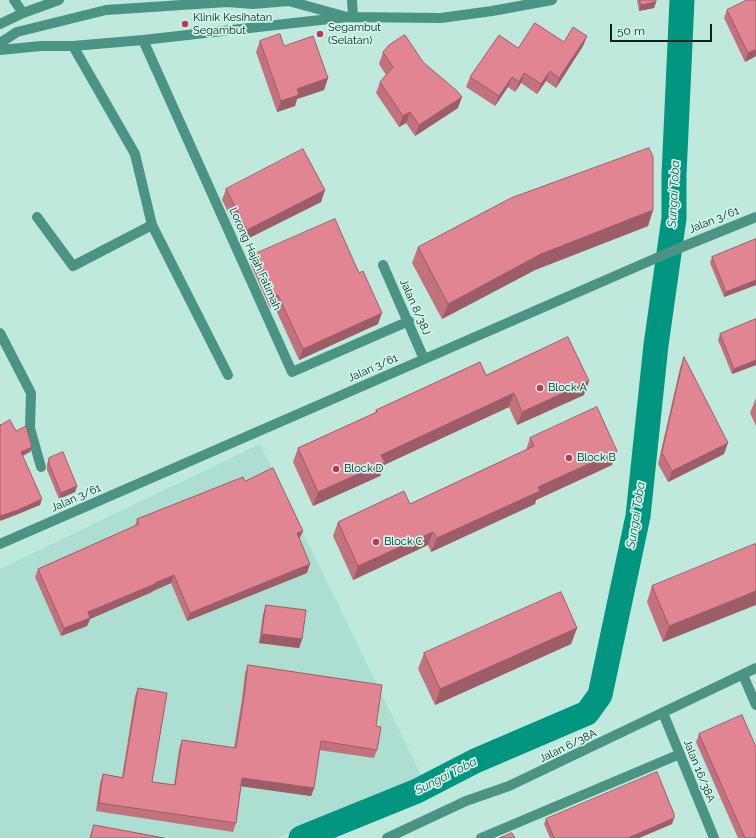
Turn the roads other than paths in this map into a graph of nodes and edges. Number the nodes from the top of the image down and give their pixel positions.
1 (14, 0) edge
2 (59, 0) edge
3 (352, 0) edge
4 (552, 0) edge
5 (287, 1) edge
6 (23, 13) junction
7 (350, 17) junction
8 (0, 24) edge
9 (143, 40) junction
10 (0, 42) edge
11 (73, 46) junction
12 (0, 50) edge
13 (37, 217) dead end
14 (756, 217) edge
15 (152, 225) junction
16 (383, 265) dead end
17 (409, 321) junction
18 (0, 333) edge
19 (424, 359) junction
20 (228, 375) dead end
21 (41, 467) dead end
22 (0, 544) edge
23 (756, 668) edge
24 (743, 675) junction
25 (756, 705) edge
26 (663, 713) junction
27 (680, 754) junction
28 (387, 838) edge
29 (481, 838) edge
30 (713, 838) edge

1 - 6 street
2 - 6 street
3 - 7 street
4 - 7 street
5 - 7 street
5 - 10 street
6 - 8 street
7 - 9 street
9 - 11 street
9 - 17 street, Lorong Hajah Fatimah
11 - 12 street
11 - 15 street
13 - 15 street
14 - 19 street, Jalan 3/61
15 - 20 street
16 - 17 street, Jalan 8/38J
17 - 19 street, Jalan 8/38J
18 - 21 street
19 - 22 street, Jalan 3/61
23 - 24 street, Jalan 6/38A
24 - 25 street
24 - 26 street, Jalan 6/38A
26 - 27 street, Jalan 16/38A
26 - 28 street, Jalan 6/38A
27 - 29 street
27 - 30 street, Jalan 16/38A

